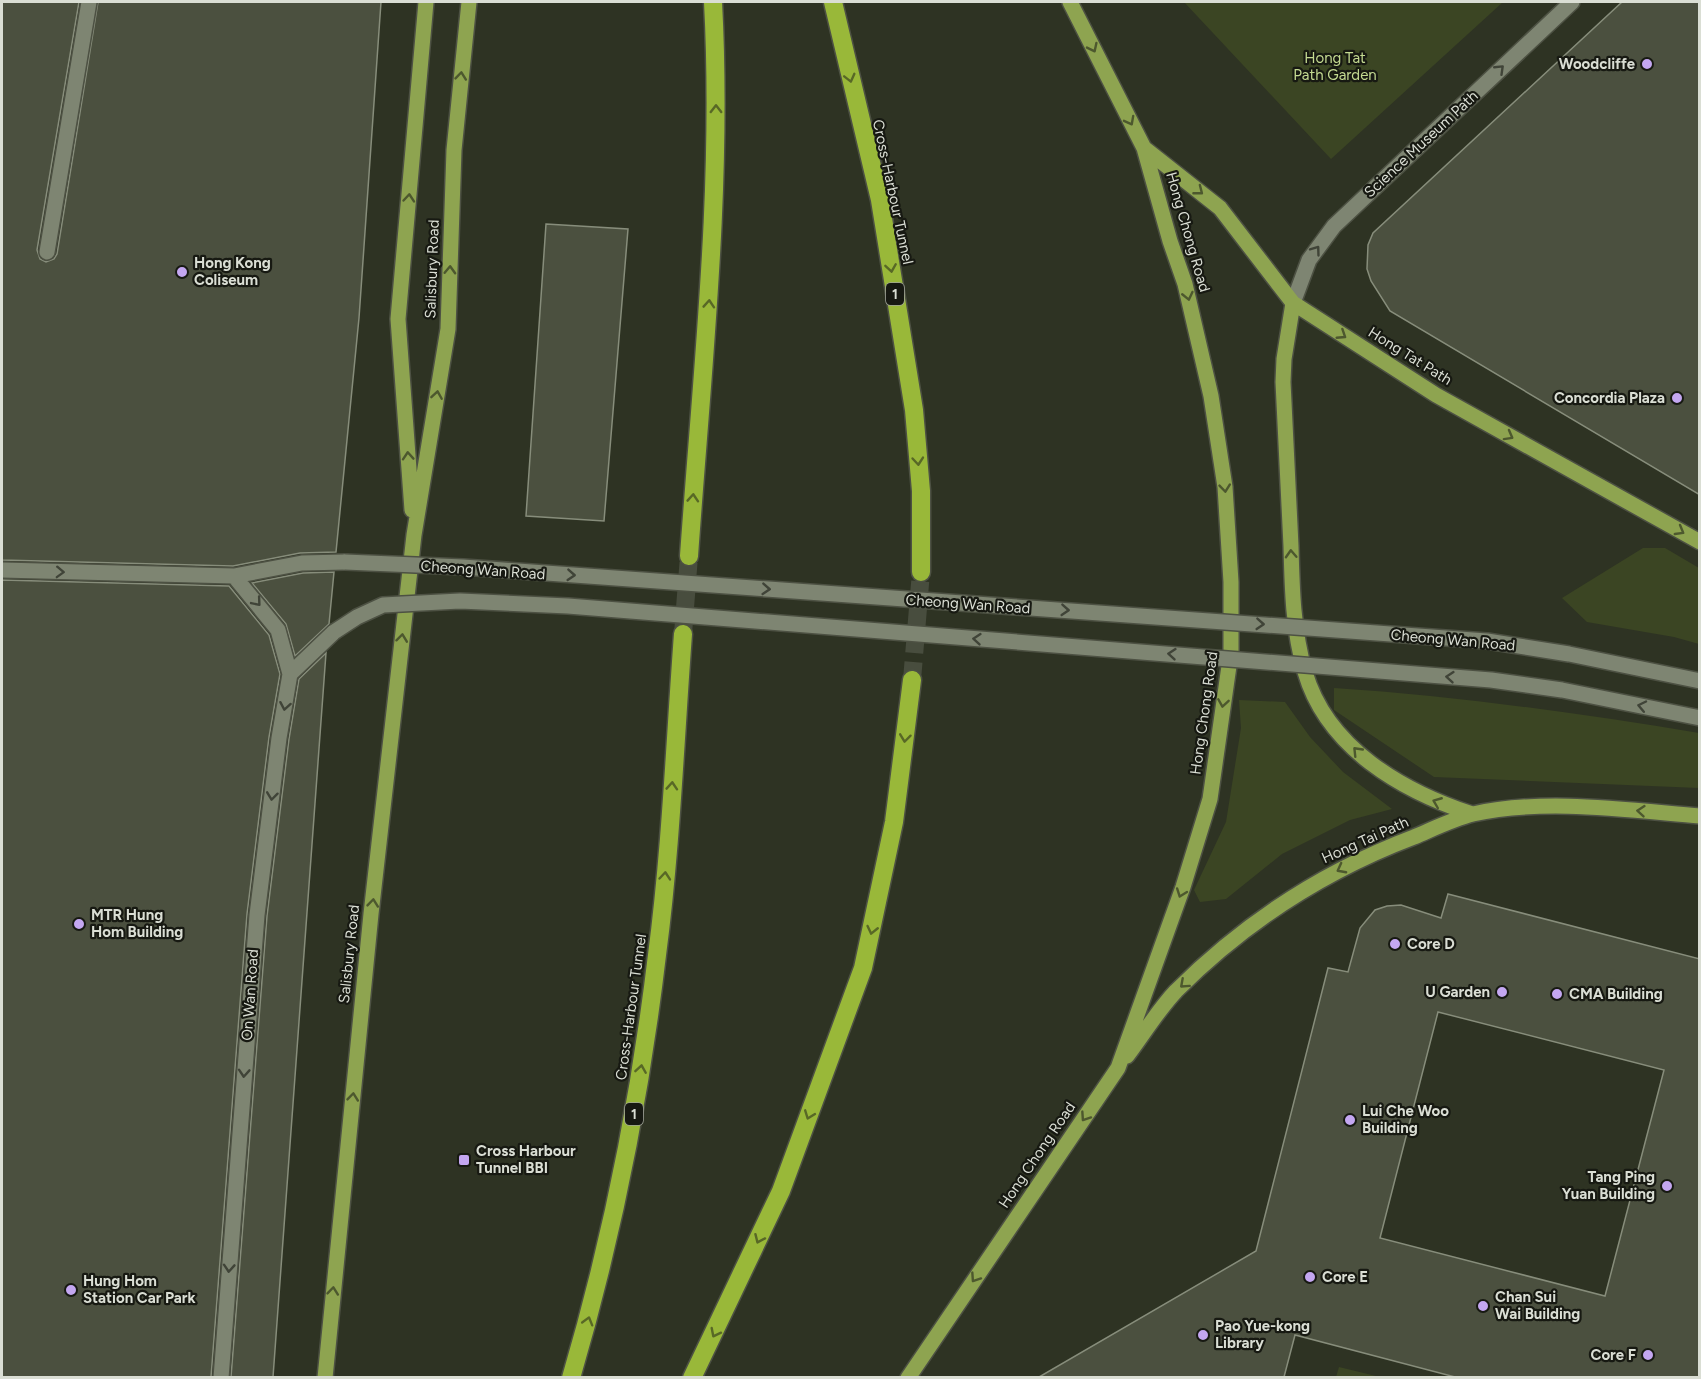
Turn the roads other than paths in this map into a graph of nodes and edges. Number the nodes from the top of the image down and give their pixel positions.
1 (89, 2) edge
2 (426, 2) edge
3 (469, 2) edge
4 (714, 2) edge
5 (833, 2) edge
6 (1070, 2) edge
7 (1572, 2) edge
8 (1144, 148) junction
9 (47, 252) dead end
10 (1293, 303) junction
11 (414, 535) junction
12 (1700, 542) edge
13 (689, 556) tunnel mouth
14 (2, 570) edge
15 (921, 572) tunnel mouth
16 (234, 576) junction
17 (683, 634) tunnel mouth
18 (290, 674) junction
19 (912, 680) tunnel mouth
20 (1700, 681) edge
21 (1700, 718) edge
22 (1472, 814) junction
23 (1700, 816) edge
24 (1118, 1068) junction
25 (221, 1377) edge
26 (325, 1377) edge
27 (571, 1377) edge
28 (692, 1377) edge
29 (908, 1377) edge

1 - 9 street
11 -> 2 main road, Salisbury Road
11 -> 3 main road, Salisbury Road
13 -> 4 highway
5 -> 15 highway, Cross-Harbour Tunnel / 1
6 -> 8 main road, Hong Chong Road
10 -> 7 street, Science Museum Path
8 -> 10 main road, Hong Tat Path
8 -> 24 main road, Hong Chong Road
10 -> 12 main road, Hong Tat Path
22 -> 10 main road
26 -> 11 main road, Salisbury Road
14 -> 16 street, Cheong Wan Road
16 -> 18 street
16 -> 20 street, Cheong Wan Road, bridge
27 -> 17 highway, Cross-Harbour Tunnel / 1
21 -> 18 street, Cheong Wan Road, bridge
18 -> 25 street, On Wan Road
19 -> 28 highway
23 -> 22 main road, Hong Tai Path
22 -> 24 main road, Hong Tai Path
24 -> 29 main road, Hong Chong Road

